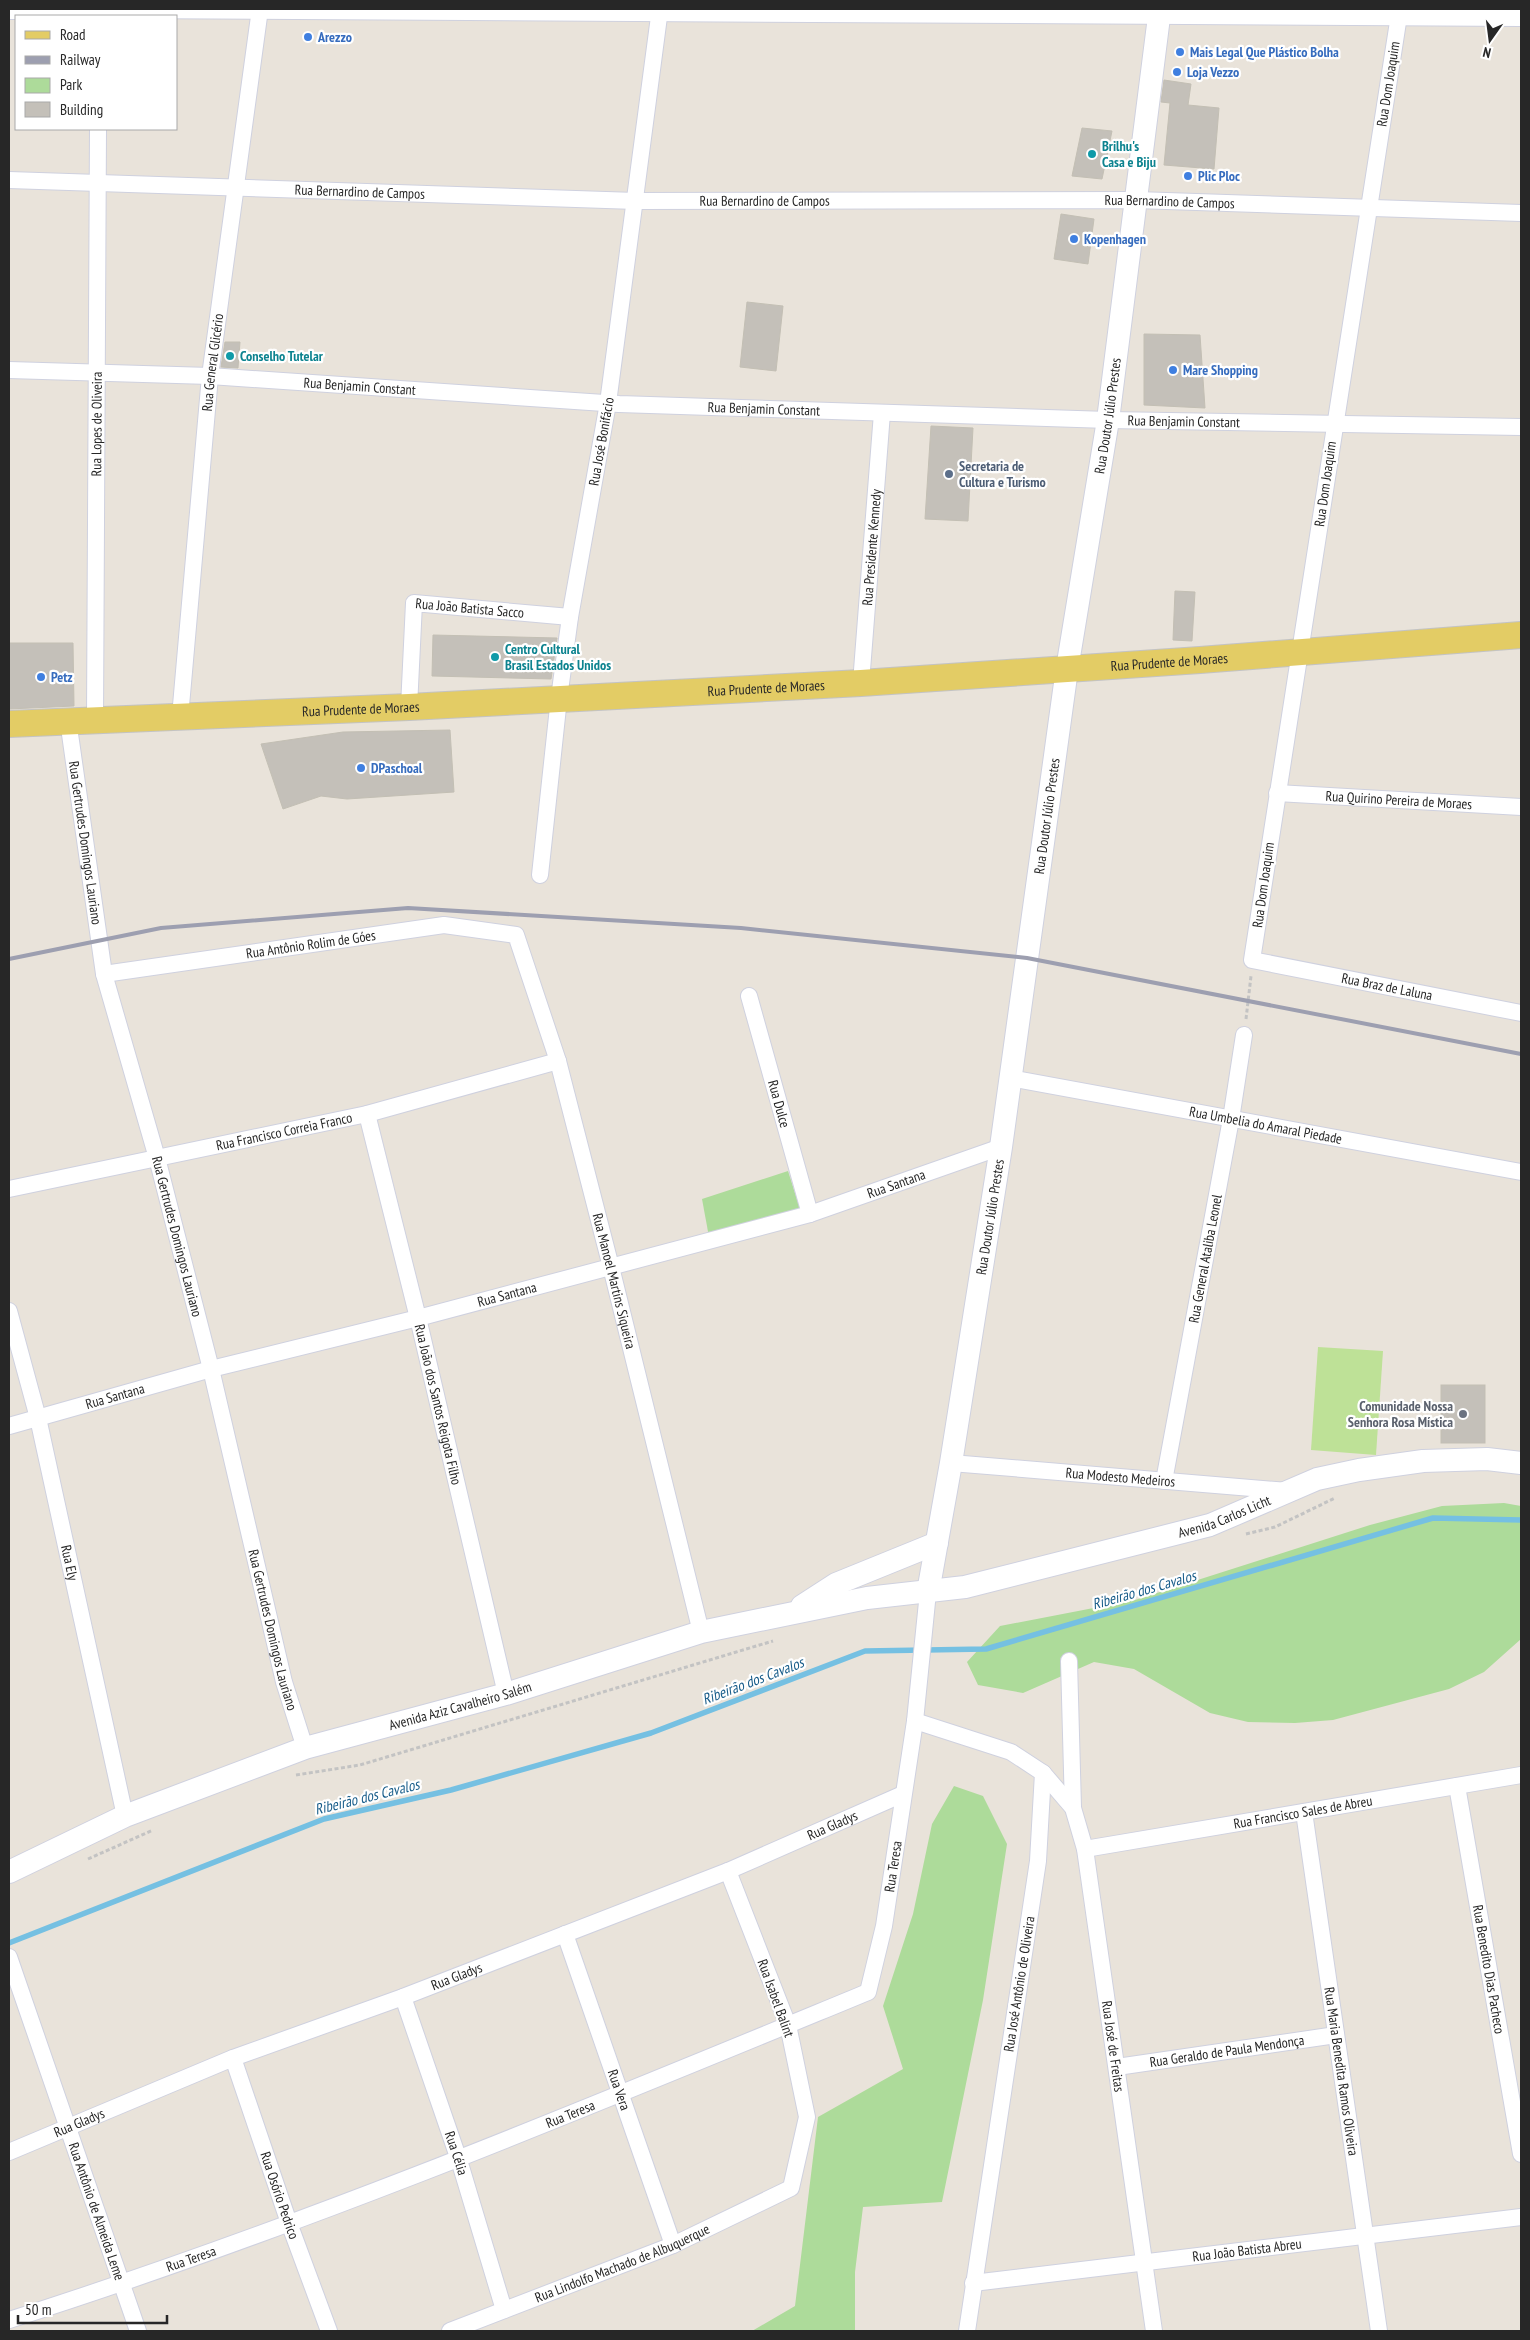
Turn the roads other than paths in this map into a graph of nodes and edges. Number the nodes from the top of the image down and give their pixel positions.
1 (260, 10) edge
2 (9, 11) edge
3 (660, 11) edge
4 (102, 12) edge
5 (1160, 12) edge
6 (1399, 13) edge
7 (1521, 18) edge
8 (98, 130) edge
9 (9, 180) edge
10 (97, 182) junction
11 (235, 186) junction
12 (1136, 200) junction
13 (636, 201) junction
14 (1368, 207) junction
15 (1521, 213) edge
16 (9, 370) edge
17 (96, 374) junction
18 (210, 376) junction
19 (608, 403) junction
20 (882, 413) junction
21 (1108, 420) junction
22 (1334, 425) junction
23 (1521, 427) edge
24 (570, 616) junction
25 (1521, 635) edge
26 (1300, 652) junction
27 (1067, 669) junction
28 (861, 682) junction
29 (559, 698) junction
30 (409, 707) junction
31 (180, 717) junction
32 (68, 720) junction
33 (95, 720) junction
34 (9, 724) edge
35 (1277, 793) junction
36 (1521, 807) edge
37 (540, 875) dead end
38 (516, 935) joint
39 (1252, 960) joint
40 (104, 974) junction
41 (748, 996) dead end
42 (1521, 1013) edge
43 (1244, 1035) road end
44 (558, 1060) junction
45 (1010, 1078) junction
46 (367, 1114) junction
47 (1231, 1119) junction
48 (1001, 1147) junction
49 (157, 1158) junction
50 (1521, 1172) edge
51 (9, 1189) edge
52 (810, 1214) junction
53 (612, 1267) junction
54 (9, 1311) edge
55 (418, 1318) junction
56 (211, 1369) junction
57 (38, 1418) junction
58 (9, 1426) edge
59 (1521, 1452) edge
60 (1488, 1459) junction
61 (951, 1463) junction
62 (1521, 1463) edge
63 (1164, 1481) junction
64 (1290, 1491) junction
65 (937, 1542) junction
66 (928, 1592) junction
67 (792, 1612) junction
68 (700, 1632) junction
69 (1069, 1661) dead end
70 (919, 1674) joint
71 (506, 1694) junction
72 (915, 1721) junction
73 (306, 1748) junction
74 (1043, 1773) junction
75 (1521, 1775) edge
76 (1457, 1786) junction
77 (903, 1794) junction
78 (1073, 1808) junction
79 (1304, 1812) junction
80 (125, 1816) junction
81 (1084, 1849) junction
82 (728, 1871) junction
83 (9, 1872) edge
84 (564, 1934) junction
85 (9, 1957) edge
86 (403, 1997) junction
87 (788, 2025) junction
88 (1336, 2035) junction
89 (233, 2058) junction
90 (1117, 2067) junction
91 (622, 2093) junction
92 (68, 2127) junction
93 (9, 2152) edge
94 (1521, 2154) edge
95 (459, 2160) junction
96 (791, 2188) joint
97 (1521, 2217) edge
98 (289, 2223) junction
99 (1365, 2236) junction
100 (673, 2245) junction
101 (1144, 2263) junction
102 (973, 2283) junction
103 (122, 2284) junction
104 (504, 2310) junction
105 (9, 2320) edge
106 (138, 2331) edge
107 (329, 2331) edge
108 (450, 2331) edge
109 (967, 2331) edge
110 (1154, 2331) edge
111 (1379, 2331) edge

1 - 3 street
1 - 4 street
1 - 11 street, Rua General Glicério
2 - 4 street
3 - 5 street
3 - 13 street, Rua José Bonifácio
5 - 6 street
5 - 12 main road, Rua Doutor Júlio Prestes
6 - 7 street
6 - 14 street, Rua Dom Joaquim
8 - 10 street, Rua Lopes de Oliveira
9 - 10 street, Rua Bernardino de Campos
10 - 11 street, Rua Bernardino de Campos
10 - 17 street, Rua Lopes de Oliveira
11 - 13 street, Rua Bernardino de Campos
11 - 18 street, Rua General Glicério
12 - 13 street, Rua Bernardino de Campos
12 - 14 street, Rua Bernardino de Campos
12 - 21 main road, Rua Doutor Júlio Prestes
13 - 19 street, Rua José Bonifácio
14 - 15 street, Rua Bernardino de Campos
14 - 22 street, Rua Dom Joaquim
16 - 17 street, Rua Benjamin Constant
17 - 18 street, Rua Benjamin Constant
17 - 33 street, Rua Lopes de Oliveira
18 - 19 street, Rua Benjamin Constant
18 - 31 street, Rua General Glicério
19 - 20 street, Rua Benjamin Constant
19 - 24 street, Rua José Bonifácio
20 - 21 street, Rua Benjamin Constant
20 - 28 street, Rua Presidente Kennedy
21 - 22 street, Rua Benjamin Constant
21 - 27 main road, Rua Doutor Júlio Prestes
22 - 23 street, Rua Benjamin Constant
22 - 26 street, Rua Dom Joaquim
24 - 29 street, Rua José Bonifácio
24 - 30 street, Rua João Batista Sacco
25 - 26 main road, Rua Prudente de Moraes
26 - 27 main road, Rua Prudente de Moraes
26 - 35 street, Rua Dom Joaquim
27 - 28 main road, Rua Prudente de Moraes
27 - 45 main road, Rua Doutor Júlio Prestes
28 - 29 main road, Rua Prudente de Moraes
29 - 30 main road, Rua Prudente de Moraes
29 - 37 street, Rua José Bonifácio
30 - 31 main road, Rua Prudente de Moraes
31 - 33 main road, Rua Prudente de Moraes
32 - 33 main road, Rua Prudente de Moraes
32 - 34 main road, Rua Prudente de Moraes
32 - 40 street, Rua Gertrudes Domingos Lauriano
35 - 36 street, Rua Quirino Pereira de Moraes
35 - 39 street, Rua Dom Joaquim
38 - 40 street, Rua Antônio Rolim de Góes
38 - 44 street, Rua Manoel Martins Siqueira
39 - 42 street, Rua Braz de Laluna
40 - 49 street, Rua Gertrudes Domingos Lauriano
41 - 52 street, Rua Dulce
43 - 47 street, Rua General Ataliba Leonel
44 - 46 street, Rua Francisco Correia Franco
44 - 53 street, Rua Manoel Martins Siqueira
45 - 47 street, Rua Umbelia do Amaral Piedade
45 - 48 main road, Rua Doutor Júlio Prestes
46 - 49 street, Rua Francisco Correia Franco
46 - 55 street, Rua João dos Santos Reigota Filho
47 - 50 street, Rua Umbelia do Amaral Piedade
47 - 63 street, Rua General Ataliba Leonel
48 - 52 street, Rua Santana
48 - 61 main road, Rua Doutor Júlio Prestes
49 - 51 street, Rua Francisco Correia Franco
49 - 56 street, Rua Gertrudes Domingos Lauriano
52 - 53 street, Rua Santana
53 - 55 street, Rua Santana
53 - 68 street, Rua Manoel Martins Siqueira
54 - 57 street, Rua Ely
55 - 56 street, Rua Santana
55 - 71 street, Rua João dos Santos Reigota Filho
56 - 57 street, Rua Santana
56 - 73 street, Rua Gertrudes Domingos Lauriano
57 - 58 street, Rua Santana
57 - 80 street, Rua Ely
59 - 60 main road
60 - 62 main road, Avenida Carlos Licht
60 - 64 main road, Avenida Carlos Licht
61 - 63 street, Rua Modesto Medeiros
61 - 65 main road, Rua Doutor Júlio Prestes
63 - 64 street, Rua Modesto Medeiros
64 - 66 main road, Avenida Carlos Licht
65 - 66 main road, Rua Doutor Júlio Prestes
65 - 67 main road
66 - 67 main road, Avenida Aziz Cavalheiro Salém
66 - 70 street, Rua Doutor Júlio Prestes
67 - 68 main road, Avenida Aziz Cavalheiro Salém
68 - 71 main road, Avenida Aziz Cavalheiro Salém
69 - 78 street
70 - 72 street, Rua Teresa
71 - 73 main road, Avenida Aziz Cavalheiro Salém
72 - 74 street
72 - 77 street, Rua Teresa
73 - 80 main road, Avenida Aziz Cavalheiro Salém
74 - 78 street, Rua José de Freitas
74 - 102 street, Rua José Antônio de Oliveira
75 - 76 street, Rua Francisco Sales de Abreu
76 - 79 street, Rua Francisco Sales de Abreu
76 - 94 street, Rua Benedito Dias Pacheco
77 - 82 street, Rua Gladys
77 - 87 street, Rua Teresa
78 - 81 street, Rua José de Freitas
79 - 81 street, Rua Francisco Sales de Abreu
79 - 88 street, Rua Maria Benedita Ramos Oliveira
80 - 83 main road, Avenida Aziz Cavalheiro Salém
81 - 90 street, Rua José de Freitas
82 - 84 street, Rua Gladys
82 - 87 street, Rua Isabel Balint
84 - 86 street, Rua Gladys
84 - 91 street, Rua Vera
85 - 92 street, Rua Antônio de Almeida Leme
86 - 89 street, Rua Gladys
86 - 95 street, Rua Célia
87 - 91 street, Rua Teresa
87 - 96 street, Rua Isabel Balint
88 - 90 street, Rua Geraldo de Paula Mendonça
88 - 99 street, Rua Maria Benedita Ramos Oliveira
89 - 92 street, Rua Gladys
89 - 98 street, Rua Osório Pedrico
90 - 101 street, Rua José de Freitas
91 - 95 street, Rua Teresa
91 - 100 street, Rua Vera
92 - 93 street, Rua Gladys
92 - 103 street, Rua Antônio de Almeida Leme
95 - 98 street, Rua Teresa
95 - 104 street, Rua Célia
96 - 100 street, Rua Lindolfo Machado de Albuquerque
97 - 99 street, Rua João Batista Abreu
98 - 103 street, Rua Teresa
98 - 107 street, Rua Osório Pedrico
99 - 101 street, Rua João Batista Abreu
99 - 111 street, Rua Maria Benedita Ramos Oliveira
100 - 104 street, Rua Lindolfo Machado de Albuquerque
101 - 102 street, Rua João Batista Abreu
101 - 110 street, Rua José de Freitas
102 - 109 street, Rua José Antônio de Oliveira
103 - 105 street, Rua Teresa
103 - 106 street, Rua Antônio de Almeida Leme
104 - 108 street, Rua Lindolfo Machado de Albuquerque

